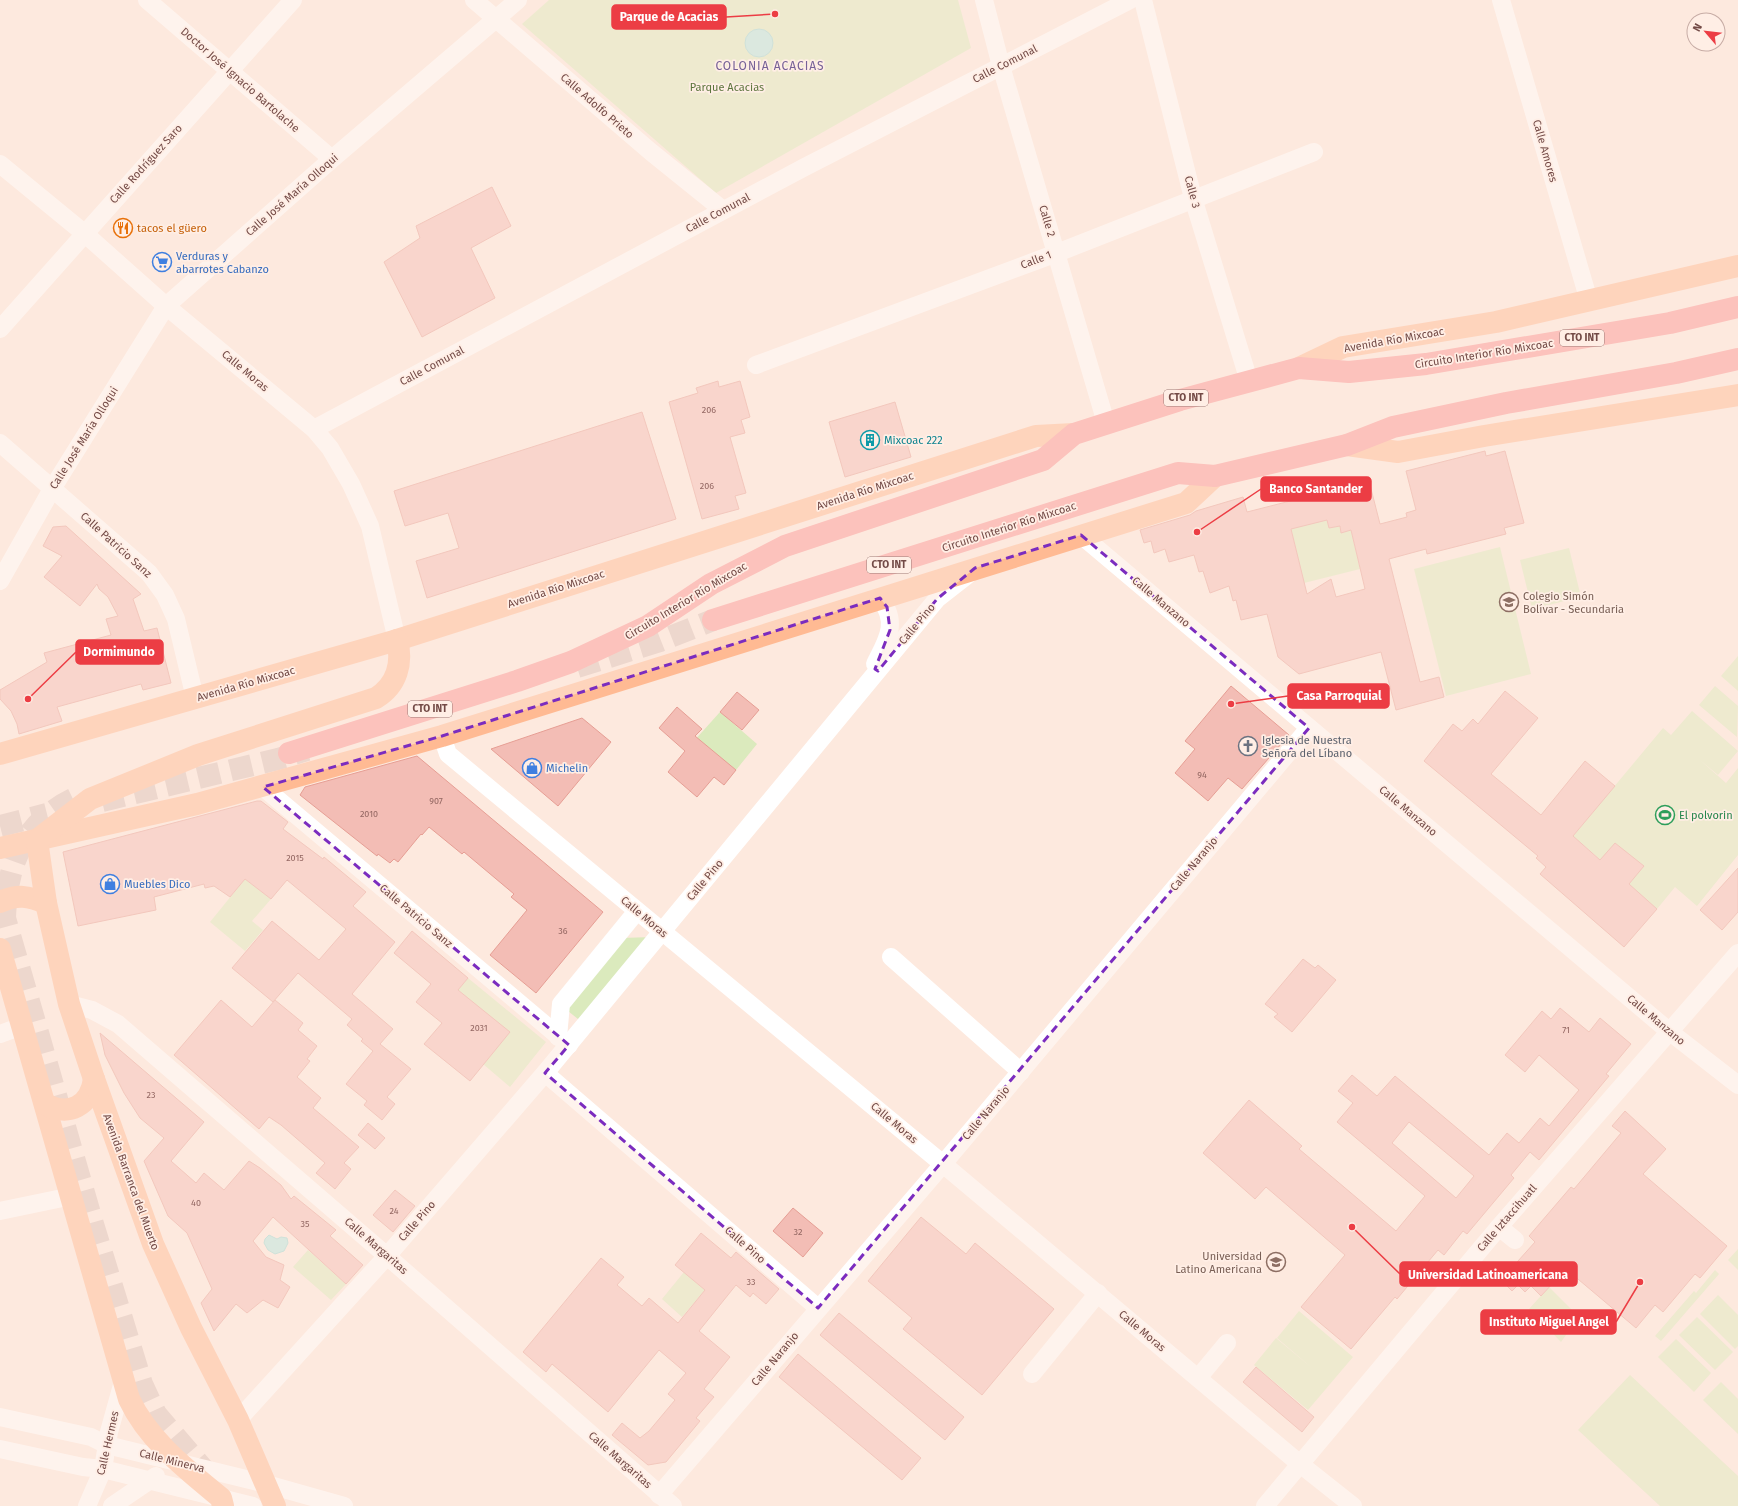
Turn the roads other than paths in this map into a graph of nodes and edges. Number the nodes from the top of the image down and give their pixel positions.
1 (147, 0) edge
2 (293, 0) edge
3 (474, 0) edge
4 (518, 0) edge
5 (984, 0) edge
6 (1501, 0) edge
7 (1137, 1) edge
8 (496, 19) junction
9 (1001, 66) junction
10 (231, 72) junction
11 (1314, 152) dead end
12 (332, 159) junction
13 (0, 164) edge
14 (1193, 198) junction
15 (723, 210) junction
16 (84, 233) junction
17 (1057, 252) junction
18 (1738, 266) edge
19 (1589, 302) junction
20 (166, 306) junction
21 (1738, 307) edge
22 (0, 329) edge
23 (1738, 359) edge
24 (756, 365) dead end
25 (1299, 368) junction
26 (1249, 381) junction
27 (1738, 395) edge
28 (1106, 423) junction
29 (314, 429) junction
30 (1074, 434) junction
31 (0, 443) edge
32 (1347, 445) junction
33 (1215, 476) junction
34 (52, 489) junction
35 (1081, 535) junction
36 (975, 568) junction
37 (0, 581) edge
38 (880, 598) junction
39 (713, 620) tunnel mouth
40 (397, 640) junction
41 (865, 687) junction
42 (195, 698) junction
43 (1309, 728) junction
44 (442, 736) junction
45 (289, 753) tunnel mouth
46 (0, 754) edge
47 (263, 787) junction
48 (37, 840) junction
49 (0, 848) edge
50 (0, 902) edge
51 (46, 903) junction
52 (637, 911) junction
53 (662, 932) junction
54 (0, 949) edge
55 (1738, 953) edge
56 (891, 957) dead end
57 (69, 1004) junction
58 (22, 1026) junction
59 (1670, 1032) junction
60 (0, 1034) edge
61 (564, 1041) junction
62 (1021, 1072) junction
63 (545, 1074) junction
64 (94, 1080) junction
65 (1738, 1085) edge
66 (45, 1104) junction
67 (943, 1164) junction
68 (72, 1196) junction
69 (0, 1210) edge
70 (1499, 1227) junction
71 (1514, 1240) dead end
72 (387, 1256) junction
73 (1098, 1293) junction
74 (818, 1308) junction
75 (1228, 1343) dead end
76 (1032, 1374) dead end
77 (124, 1378) junction
78 (1198, 1378) junction
79 (0, 1417) edge
80 (238, 1420) junction
81 (107, 1445) junction
82 (0, 1449) edge
83 (179, 1463) junction
84 (1300, 1464) junction
85 (103, 1469) junction
86 (149, 1480) junction
87 (266, 1484) junction
88 (666, 1500) edge
89 (222, 1502) edge
90 (88, 1506) edge
91 (112, 1506) edge
92 (253, 1506) edge
93 (275, 1506) edge
94 (344, 1506) edge
95 (1265, 1506) edge
96 (1353, 1506) edge

1 - 10 street, Doctor José Ignacio Bartolache
2 - 10 street, Calle Rodríguez Saro
3 - 8 street, Calle Adolfo Prieto
4 - 8 street, Calle José María Olloqui
5 - 9 street, Calle 2
6 - 19 street, Calle Amores
7 - 9 street, Calle Comunal
7 - 14 street, Calle 3
8 - 12 street, Calle José María Olloqui
8 - 15 street, Calle Adolfo Prieto
9 - 15 street, Calle Comunal
9 - 17 street, Calle 2
10 - 12 street, Doctor José Ignacio Bartolache
10 - 16 street, Calle Rodríguez Saro
11 - 14 street, Calle 1
12 - 20 street, Calle José María Olloqui
13 - 16 street, Calle Moras
14 - 17 street, Calle 1
14 - 26 street, Calle 3
15 - 29 street, Calle Comunal
16 - 20 street, Calle Moras
16 - 22 street, Calle Rodríguez Saro
17 - 24 street, Calle 1
17 - 28 street, Calle 2
18 - 19 main road, Avenida Río Mixcoac / CTO INT
19 - 25 main road, Avenida Río Mixcoac / CTO INT
20 - 29 street, Calle Moras
20 - 34 street, Calle José María Olloqui
21 - 25 highway, Circuito Interior Río Mixcoac / CTO INT
23 - 32 highway, CTO INT
25 - 26 highway, Avenida Río Mixcoac / CTO INT
26 - 28 highway, Avenida Río Mixcoac / CTO INT
27 - 32 main road, CTO INT
28 - 30 highway, Avenida Río Mixcoac / CTO INT
29 - 40 street, Calle Moras
30 - 40 main road, Avenida Río Mixcoac / CTO INT
30 - 45 highway, Circuito Interior Río Mixcoac / CTO INT
31 - 34 street, Calle Patricio Sanz
32 - 33 highway, CTO INT
33 - 35 main road, CTO INT
33 - 39 highway, Circuito Interior Río Mixcoac / CTO INT
34 - 37 street, Calle José María Olloqui
34 - 42 street, Calle Patricio Sanz
35 - 36 main road, CTO INT
35 - 43 street, Calle Manzano
36 - 38 main road, CTO INT
36 - 41 street, Calle Pino
38 - 41 street, Calle Pino
38 - 44 main road, CTO INT
40 - 42 main road, Avenida Río Mixcoac / CTO INT
40 - 48 main road
41 - 53 street, Calle Pino
42 - 46 main road, Avenida Río Mixcoac / CTO INT
43 - 59 street, Calle Manzano
43 - 62 street, Calle Naranjo
44 - 47 main road, CTO INT
44 - 52 street, Calle Moras
47 - 48 main road, CTO INT
47 - 61 street, Calle Patricio Sanz
48 - 49 main road, CTO INT
48 - 51 main road, Avenida Barranca del Muerto
50 - 51 main road
51 - 57 main road, Avenida Barranca del Muerto
52 - 53 street, Calle Moras
52 - 61 street
53 - 61 street, Calle Pino
53 - 67 street, Calle Moras
54 - 58 main road
55 - 59 street, Calle Iztaccihuatl
56 - 62 street
57 - 64 main road, Avenida Barranca del Muerto
57 - 72 street, Calle Margaritas
58 - 60 street
58 - 66 main road
59 - 65 street, Calle Manzano
59 - 70 street, Calle Iztaccihuatl
61 - 63 street, Calle Pino
62 - 67 street, Calle Naranjo
63 - 72 street, Calle Pino
63 - 74 street, Calle Pino
64 - 66 main road
64 - 80 main road, Avenida Barranca del Muerto
66 - 68 main road
67 - 73 street, Calle Moras
67 - 74 street, Calle Naranjo
68 - 69 street
68 - 77 main road
70 - 71 street
70 - 84 street, Calle Iztaccihuatl
72 - 80 street, Calle Pino
72 - 88 street, Calle Margaritas
73 - 76 street
73 - 78 street, Calle Moras
74 - 88 street, Calle Naranjo
75 - 78 street
77 - 81 street, Calle Hermes
77 - 83 main road
78 - 84 street, Calle Moras
79 - 81 street, Calle Minerva
80 - 87 main road, Avenida Barranca del Muerto
81 - 83 street, Calle Minerva
81 - 85 street, Calle Hermes
82 - 85 street
83 - 86 street
83 - 87 street, Calle Minerva
83 - 89 main road
84 - 95 street, Calle Iztaccihuatl
84 - 96 street, Calle Moras
85 - 86 street
85 - 90 street, Calle Hermes
86 - 89 street
86 - 91 street
87 - 93 main road, Avenida Barranca del Muerto
87 - 94 street, Calle Minerva
89 - 92 street

